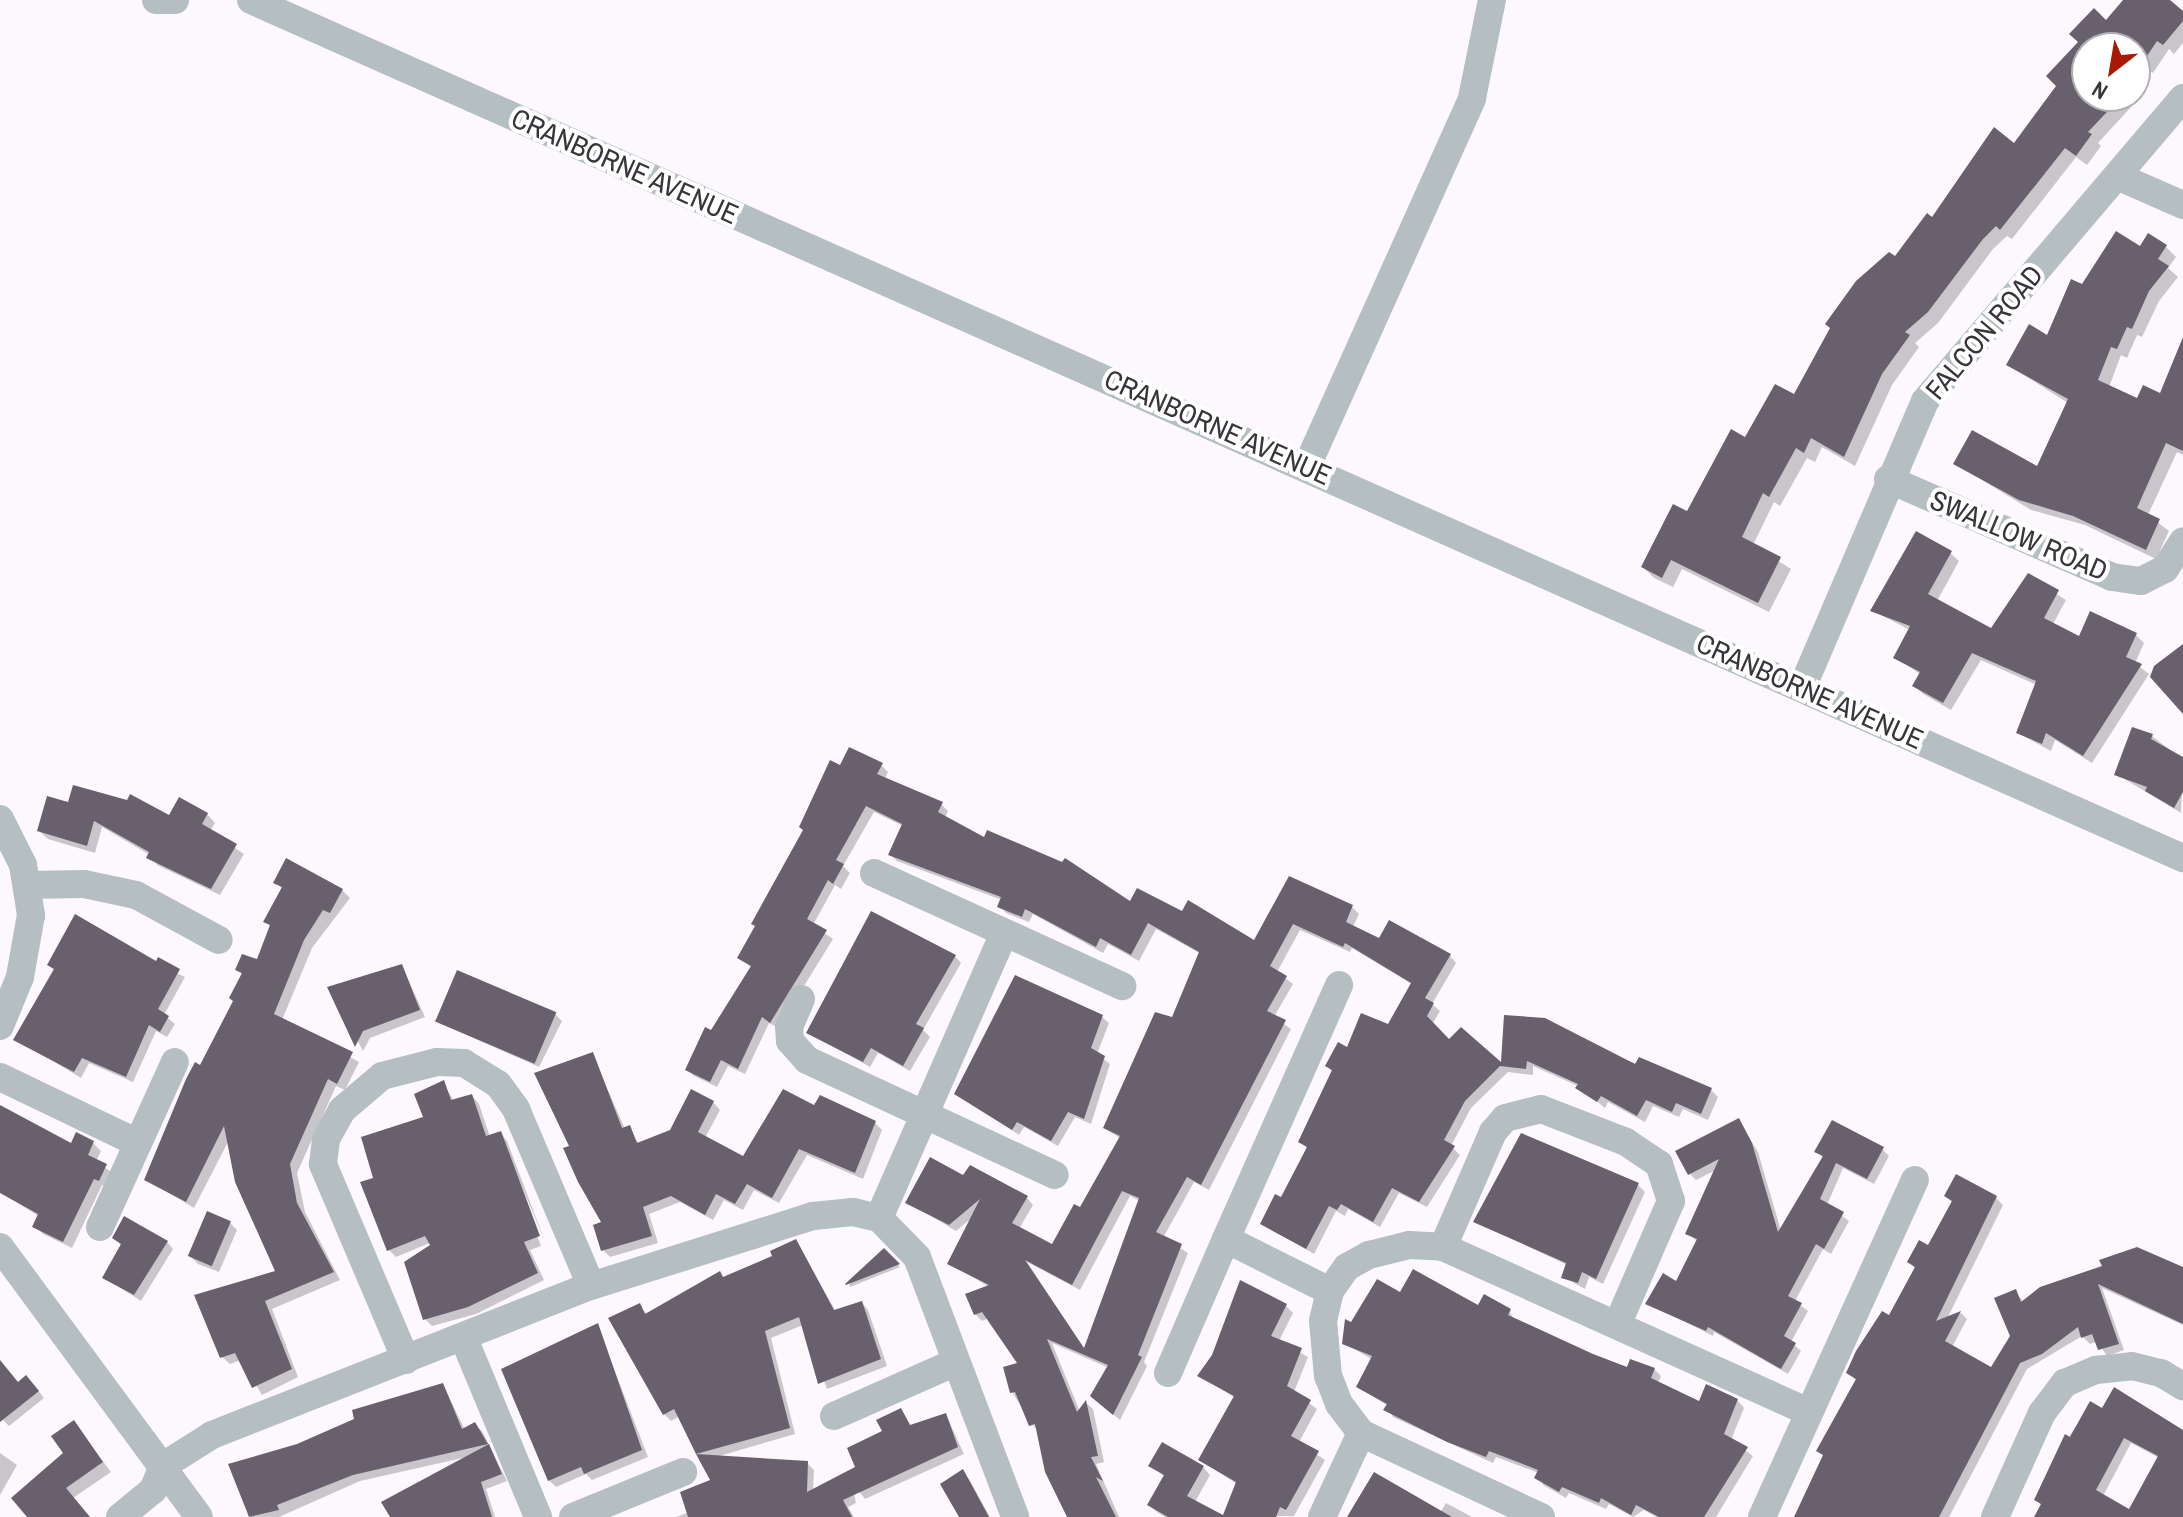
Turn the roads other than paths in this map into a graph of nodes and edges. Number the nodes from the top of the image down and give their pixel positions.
1 (156, 0) edge
2 (175, 0) edge
3 (251, 0) edge
4 (1492, 0) edge
5 (288, 7) edge
6 (2183, 98) edge
7 (2117, 176) junction
8 (2183, 205) edge
9 (1307, 466) junction
10 (1888, 479) junction
11 (2183, 541) edge
12 (1802, 688) junction
13 (0, 819) edge
14 (2183, 858) edge
15 (874, 873) dead end
16 (29, 885) junction
17 (1004, 933) junction
18 (219, 940) dead end
19 (1339, 985) dead end
20 (1122, 986) dead end
21 (801, 999) dead end
22 (0, 1026) edge
23 (175, 1062) dead end
24 (0, 1077) edge
25 (924, 1116) junction
26 (138, 1143) junction
27 (1055, 1175) dead end
28 (1915, 1180) dead end
29 (879, 1218) junction
30 (100, 1227) dead end
31 (1226, 1239) junction
32 (0, 1247) edge
33 (1443, 1247) junction
34 (591, 1286) junction
35 (1330, 1291) junction
36 (1618, 1323) junction
37 (464, 1339) junction
38 (406, 1360) junction
39 (956, 1362) junction
40 (1168, 1373) dead end
41 (2183, 1386) edge
42 (1809, 1412) junction
43 (834, 1416) dead end
44 (1361, 1433) junction
45 (163, 1466) junction
46 (683, 1472) dead end
47 (1538, 1516) edge
48 (120, 1517) edge
49 (199, 1517) edge
50 (538, 1517) edge
51 (573, 1517) edge
52 (1015, 1517) edge
53 (1322, 1517) edge
54 (1762, 1517) edge
55 (1995, 1517) edge

1 - 2 street
3 - 5 street, CRANBORNE AVENUE
4 - 9 street
5 - 9 street, CRANBORNE AVENUE
6 - 7 street, FALCON ROAD
7 - 8 street
7 - 10 street, FALCON ROAD
9 - 12 street, CRANBORNE AVENUE
10 - 11 street, SWALLOW ROAD
10 - 12 street, FALCON ROAD
12 - 14 street, CRANBORNE AVENUE
13 - 16 street
15 - 17 street
16 - 18 street
16 - 22 street
17 - 20 street
17 - 25 street
19 - 31 street
21 - 25 street
23 - 26 street
24 - 26 street
25 - 27 street
25 - 29 street
26 - 30 street
28 - 42 street
29 - 34 street
29 - 39 street
31 - 35 street
31 - 40 street
32 - 45 street
33 - 35 street
33 - 36 street
33 - 36 street
34 - 37 street
34 - 38 street
35 - 44 street
36 - 42 street
37 - 38 street
37 - 50 street
38 - 45 street
39 - 43 street
39 - 52 street
41 - 55 street
42 - 54 street
44 - 47 street
44 - 53 street
45 - 48 street
45 - 49 street
46 - 51 street

